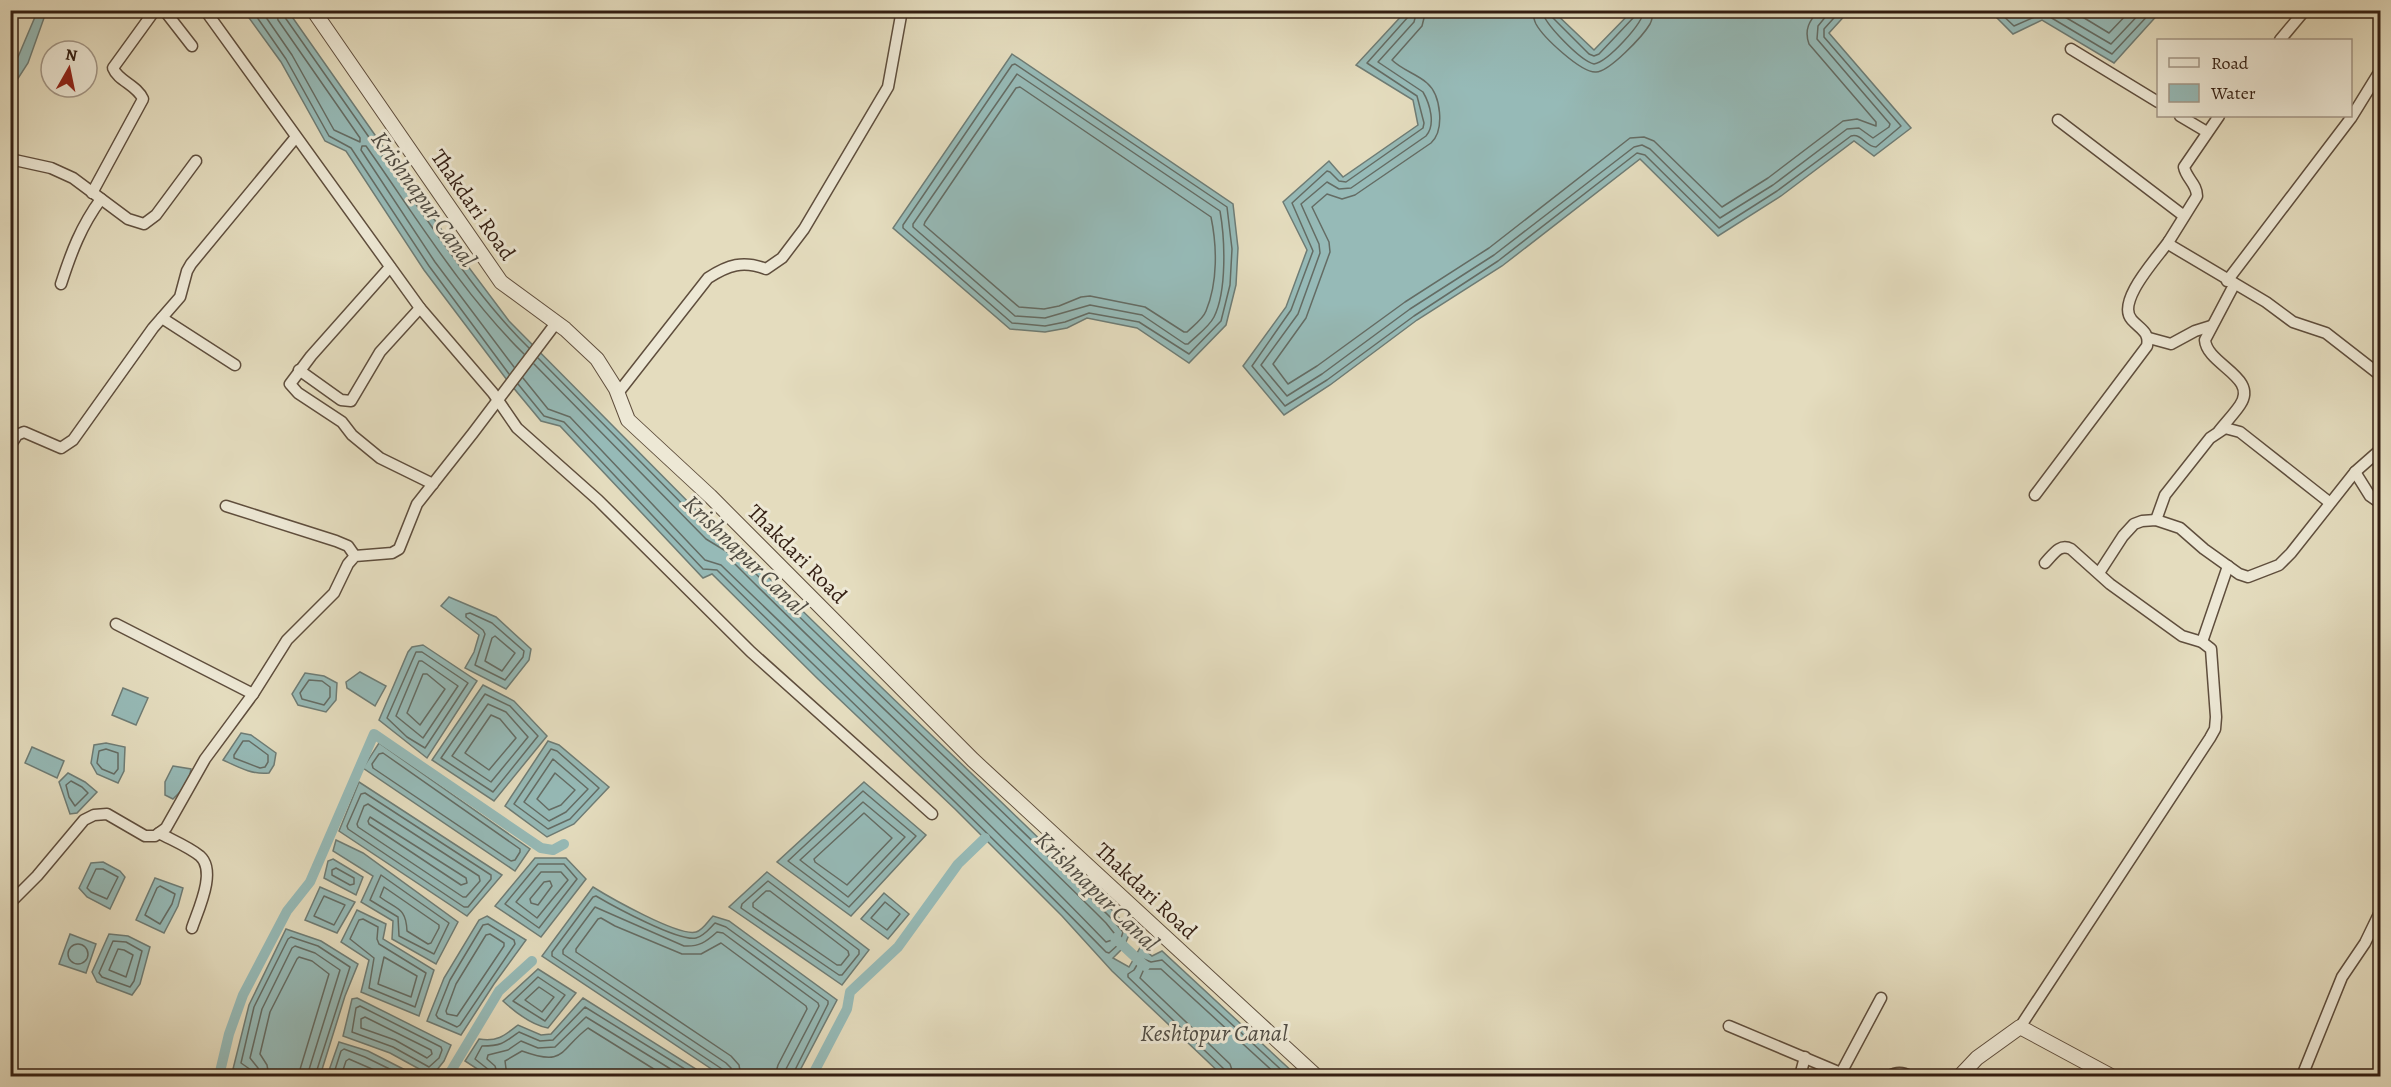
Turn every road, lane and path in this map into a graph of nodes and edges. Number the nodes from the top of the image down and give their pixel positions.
1 (154, 10) edge
2 (164, 10) edge
3 (205, 10) edge
4 (313, 10) edge
5 (903, 10) edge
6 (2305, 10) edge
7 (2281, 39) edge
8 (192, 46) dead end
9 (2070, 48) dead end
10 (2380, 71) edge
11 (2157, 101) edge
12 (2352, 116) edge
13 (2182, 117) edge
14 (2218, 117) edge
15 (2352, 117) edge
16 (2058, 120) dead end
17 (2207, 132) junction
18 (296, 137) junction
19 (10, 159) edge
20 (196, 161) dead end
21 (96, 196) junction
22 (2184, 216) junction
23 (2169, 241) junction
24 (390, 267) junction
25 (2230, 283) junction
26 (61, 284) dead end
27 (420, 308) junction
28 (162, 318) junction
29 (556, 323) junction
30 (2211, 326) junction
31 (2149, 338) junction
32 (235, 365) dead end
33 (299, 370) junction
34 (2380, 375) edge
35 (618, 393) junction
36 (497, 399) junction
37 (2218, 432) junction
38 (10, 446) edge
39 (2380, 450) edge
40 (2355, 472) junction
41 (433, 484) junction
42 (2035, 495) dead end
43 (2329, 502) junction
44 (2380, 503) edge
45 (226, 506) dead end
46 (2156, 520) junction
47 (355, 556) junction
48 (2045, 562) dead end
49 (2228, 566) junction
50 (2099, 573) junction
51 (116, 624) dead end
52 (2202, 642) junction
53 (253, 694) junction
54 (932, 814) dead end
55 (159, 833) junction
56 (10, 903) edge
57 (2380, 912) edge
58 (192, 927) dead end
59 (1881, 998) dead end
60 (1729, 1026) dead end
61 (2020, 1027) junction
62 (1805, 1057) junction
63 (1845, 1075) edge
64 (1316, 1077) edge
65 (1800, 1077) edge
66 (1889, 1077) edge
67 (1910, 1077) edge
68 (1960, 1077) edge
69 (2112, 1077) edge
70 (2302, 1077) edge

1 - 21 street
2 - 8 street
3 - 18 street
4 - 29 street, Thakdari Road
5 - 35 street
6 - 7 street
9 - 11 street
10 - 12 street
13 - 17 street
14 - 17 street
15 - 25 street
16 - 22 street
17 - 22 street
18 - 24 street
18 - 28 street
19 - 21 street
20 - 21 street
21 - 26 street
22 - 23 street
23 - 25 street
23 - 31 street
24 - 27 street
24 - 33 street
25 - 30 street
25 - 34 street
27 - 33 street
27 - 36 street
28 - 32 street
28 - 38 street
29 - 35 street, Thakdari Road
29 - 36 street
30 - 31 street
30 - 37 street
31 - 42 street
33 - 41 street
35 - 64 street, Thakdari Road
36 - 41 street
36 - 54 street
37 - 43 street
37 - 46 street
39 - 40 street
40 - 43 street
40 - 44 street
41 - 47 street
43 - 49 street
45 - 47 street
46 - 49 street
46 - 50 street
47 - 53 street
48 - 50 street
49 - 52 street
50 - 52 street
51 - 53 street
52 - 61 street
53 - 55 street
55 - 56 street
55 - 58 street
57 - 70 street
59 - 63 street
60 - 62 street
61 - 68 street
61 - 69 street
62 - 63 street
62 - 65 street
66 - 67 street

